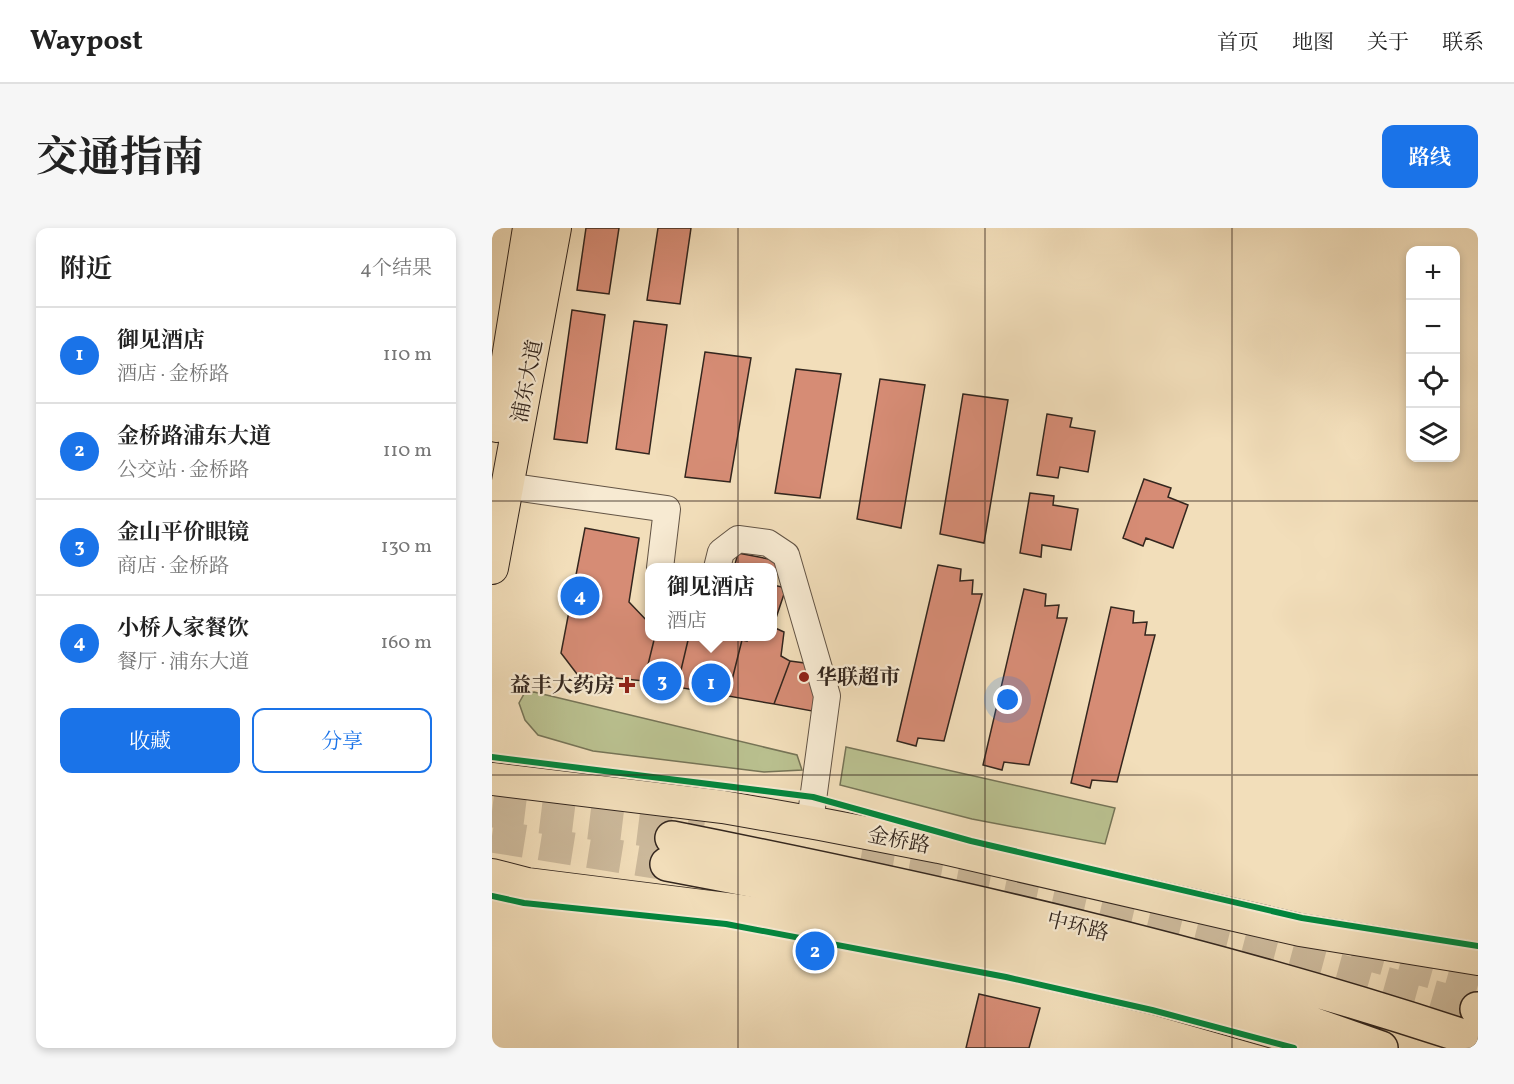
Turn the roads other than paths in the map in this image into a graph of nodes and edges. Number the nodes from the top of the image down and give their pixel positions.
1 (529, 228) edge
2 (555, 228) edge
3 (492, 459) edge
4 (507, 486) junction
5 (660, 563) edge
6 (718, 563) edge
7 (492, 568) edge
8 (492, 778) edge
9 (810, 822) junction
10 (492, 875) edge
11 (1478, 959) edge
12 (1169, 974) junction
13 (1478, 1020) edge
14 (1330, 1048) edge
15 (1381, 1048) edge
16 (1427, 1048) edge

1 - 3 main road, 浦东大道
2 - 4 main road, 浦东大道
4 - 5 lane
4 - 7 main road, 浦东大道
6 - 9 lane
8 - 9 main road, 金桥路
9 - 11 main road, 金桥路
10 - 14 main road
12 - 13 highway, 中环路
12 - 15 highway
12 - 16 highway

